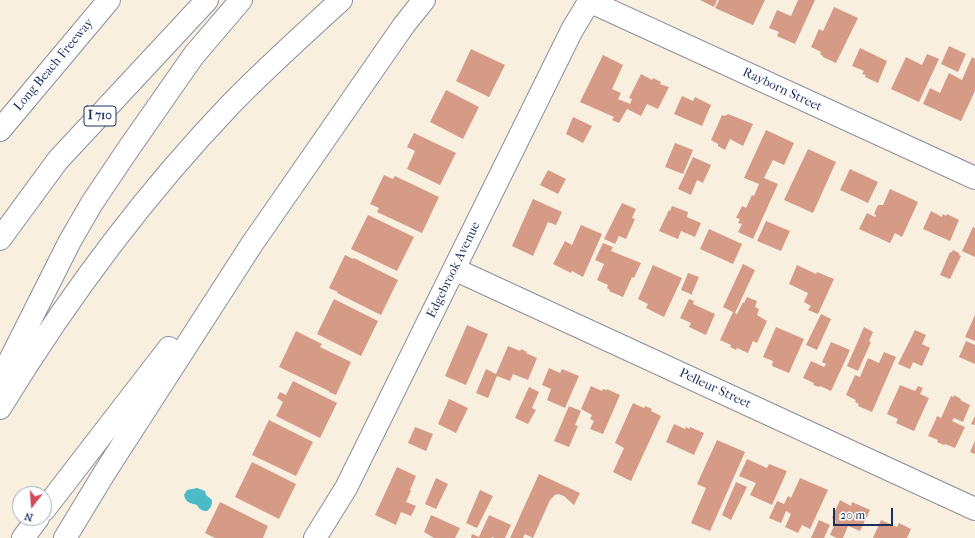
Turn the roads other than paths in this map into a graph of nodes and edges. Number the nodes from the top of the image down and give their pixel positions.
1 (109, 0) edge
2 (207, 0) edge
3 (241, 0) edge
4 (341, 0) edge
5 (424, 0) edge
6 (589, 1) edge
7 (0, 130) edge
8 (975, 178) edge
9 (0, 239) edge
10 (252, 244) junction
11 (454, 269) junction
12 (0, 380) edge
13 (0, 408) edge
14 (52, 499) edge
15 (975, 509) edge
16 (32, 526) edge
17 (23, 538) edge
18 (65, 538) edge
19 (315, 538) edge

1 - 7 main road, Long Beach Freeway
2 - 9 main road, I 710
3 - 12 main road
4 - 13 main road
5 - 10 main road
6 - 8 main road, Rayborn Street
6 - 11 main road, Edgebrook Avenue
10 - 14 main road
10 - 18 main road
11 - 15 main road, Pelleur Street
11 - 19 main road, Edgebrook Avenue
16 - 17 main road

